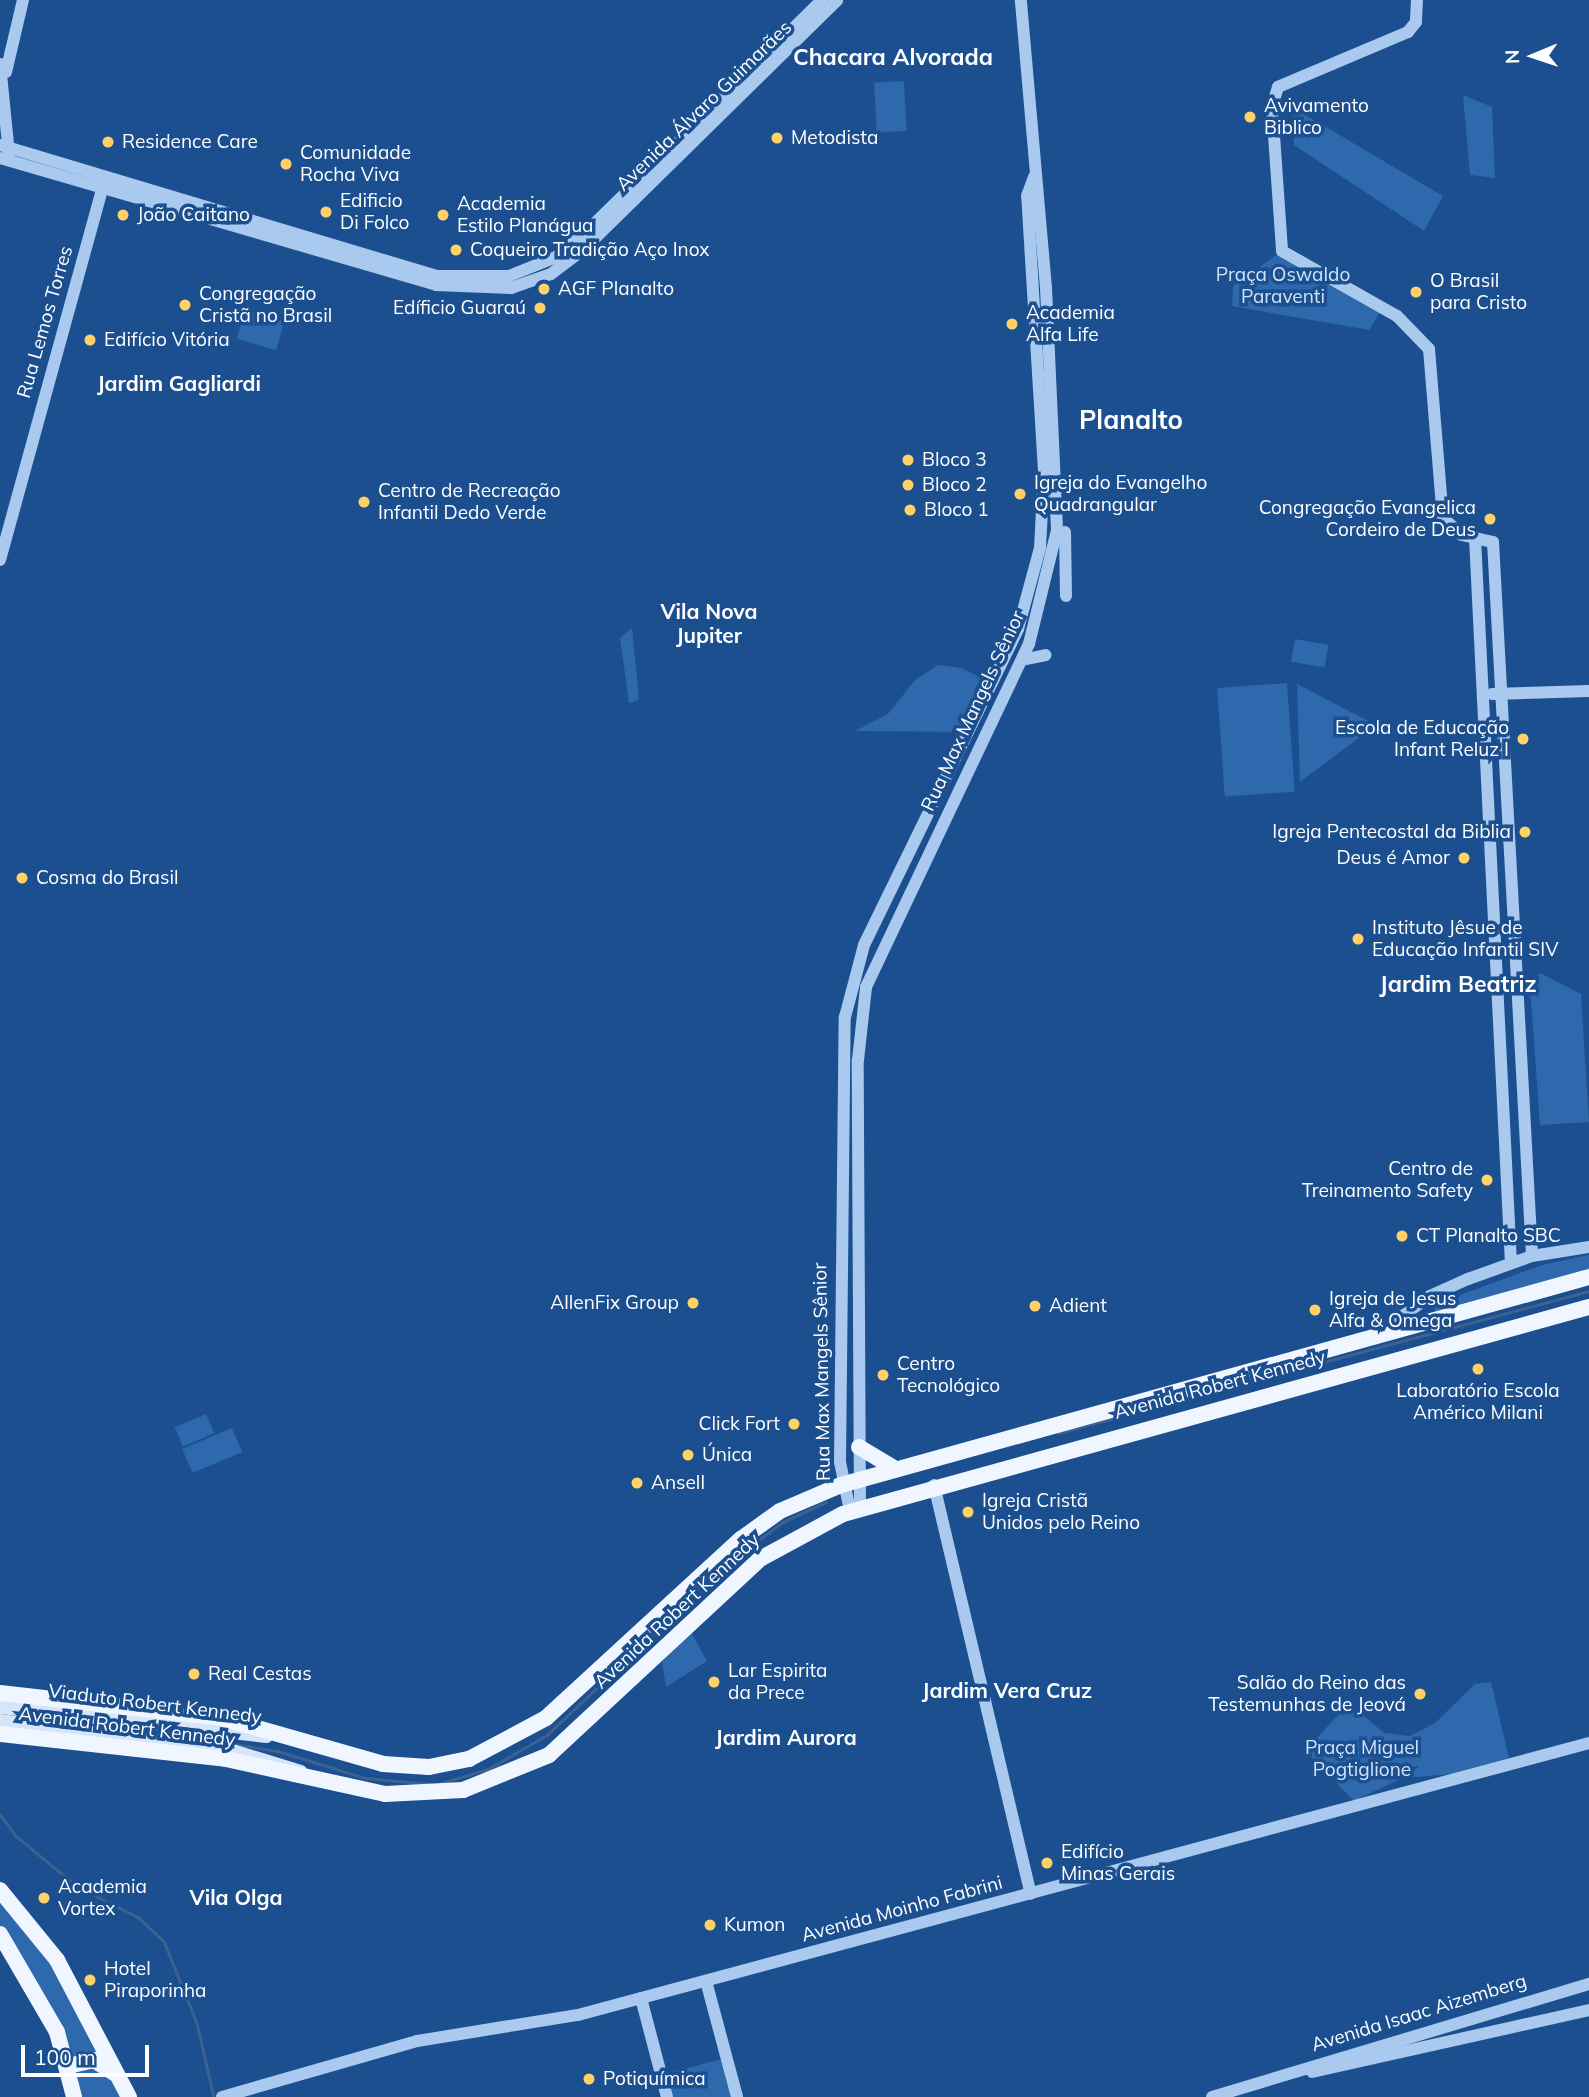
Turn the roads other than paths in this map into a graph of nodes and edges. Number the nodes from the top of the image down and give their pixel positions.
1 (23, 0) edge
2 (822, 0) edge
3 (837, 0) edge
4 (1021, 0) edge
5 (1417, 0) edge
6 (0, 64) edge
7 (5, 90) junction
8 (4, 153) edge
9 (1034, 177) junction
10 (105, 182) junction
11 (176, 202) junction
12 (1423, 326) dead end
13 (1422, 343) junction
14 (1065, 532) dead end
15 (1475, 538) junction
16 (0, 561) edge
17 (1066, 596) dead end
18 (1045, 654) dead end
19 (1022, 660) junction
20 (1589, 691) edge
21 (1481, 694) junction
22 (1500, 694) junction
23 (1486, 790) junction
24 (937, 793) junction
25 (1505, 794) junction
26 (953, 800) junction
27 (1506, 818) junction
28 (1487, 820) junction
29 (841, 1231) junction
30 (1589, 1247) edge
31 (859, 1248) junction
32 (1532, 1256) junction
33 (1511, 1263) junction
34 (1589, 1278) edge
35 (1589, 1307) edge
36 (1374, 1336) junction
37 (859, 1447) junction
38 (892, 1467) junction
39 (859, 1479) junction
40 (841, 1485) junction
41 (934, 1485) junction
42 (855, 1509) junction
43 (0, 1693) edge
44 (0, 1707) edge
45 (0, 1721) edge
46 (0, 1734) edge
47 (305, 1742) junction
48 (1589, 1743) edge
49 (312, 1778) junction
50 (0, 1890) edge
51 (1031, 1894) junction
52 (0, 1934) edge
53 (706, 1981) junction
54 (1589, 1984) edge
55 (641, 1998) junction
56 (1589, 2010) edge
57 (68, 2066) junction
58 (119, 2077) junction
59 (1260, 2083) junction
60 (74, 2097) edge
61 (129, 2097) edge
62 (222, 2097) edge
63 (667, 2097) edge
64 (737, 2097) edge
65 (1212, 2097) edge

1 - 7 street
2 - 11 street, Avenida Álvaro Guimarães
3 - 11 street, Avenida Álvaro Guimarães
4 - 9 street, Rua Max Mangels Sênior
5 - 13 street
6 - 7 street
7 - 8 street
8 - 10 street, Avenida Álvaro Guimarães
9 - 19 street, Rua Max Mangels Sênior
9 - 24 street, Rua Max Mangels Sênior
10 - 11 street, Avenida Álvaro Guimarães
10 - 16 street, Rua Lemos Torres
12 - 13 street
13 - 15 street
14 - 17 street
15 - 21 street
15 - 22 street
18 - 19 street
19 - 26 street, Rua Max Mangels Sênior
20 - 22 street
21 - 22 street
21 - 23 street
22 - 25 street
23 - 25 street
23 - 28 street
24 - 26 street
24 - 29 street, Rua Max Mangels Sênior
25 - 27 street
26 - 31 street, Rua Max Mangels Sênior
27 - 28 street
27 - 32 street
28 - 33 street
29 - 31 street
29 - 40 street, Rua Max Mangels Sênior
30 - 32 street, Avenida Robert Kennedy
31 - 37 street, Rua Max Mangels Sênior
32 - 33 street, Avenida Robert Kennedy
33 - 36 street, Avenida Robert Kennedy
34 - 36 main road, Avenida Robert Kennedy
35 - 41 main road, Avenida Robert Kennedy
36 - 38 main road, Avenida Robert Kennedy
37 - 38 main road
37 - 39 street, Rua Max Mangels Sênior
38 - 39 main road, Avenida Robert Kennedy
39 - 40 main road, Avenida Robert Kennedy
39 - 42 street, Rua Max Mangels Sênior
40 - 42 street, Rua Max Mangels Sênior
40 - 47 main road, Avenida Robert Kennedy
41 - 42 main road, Avenida Robert Kennedy
41 - 51 street
42 - 49 main road, Avenida Robert Kennedy
43 - 47 main road, Avenida Robert Kennedy
44 - 47 main road, Viaduto Robert Kennedy
45 - 49 main road, Viaduto Robert Kennedy
46 - 49 main road, Avenida Robert Kennedy
48 - 51 street, Avenida Moinho Fabrini
50 - 58 main road
51 - 53 street, Avenida Moinho Fabrini
52 - 57 main road
53 - 55 street, Avenida Moinho Fabrini
53 - 64 street
54 - 59 street, Avenida Isaac Aizemberg
55 - 62 street, Avenida Moinho Fabrini
55 - 63 street
56 - 59 street, Avenida Isaac Aizemberg
57 - 58 main road
57 - 60 main road
58 - 61 main road
59 - 65 street, Avenida Isaac Aizemberg

